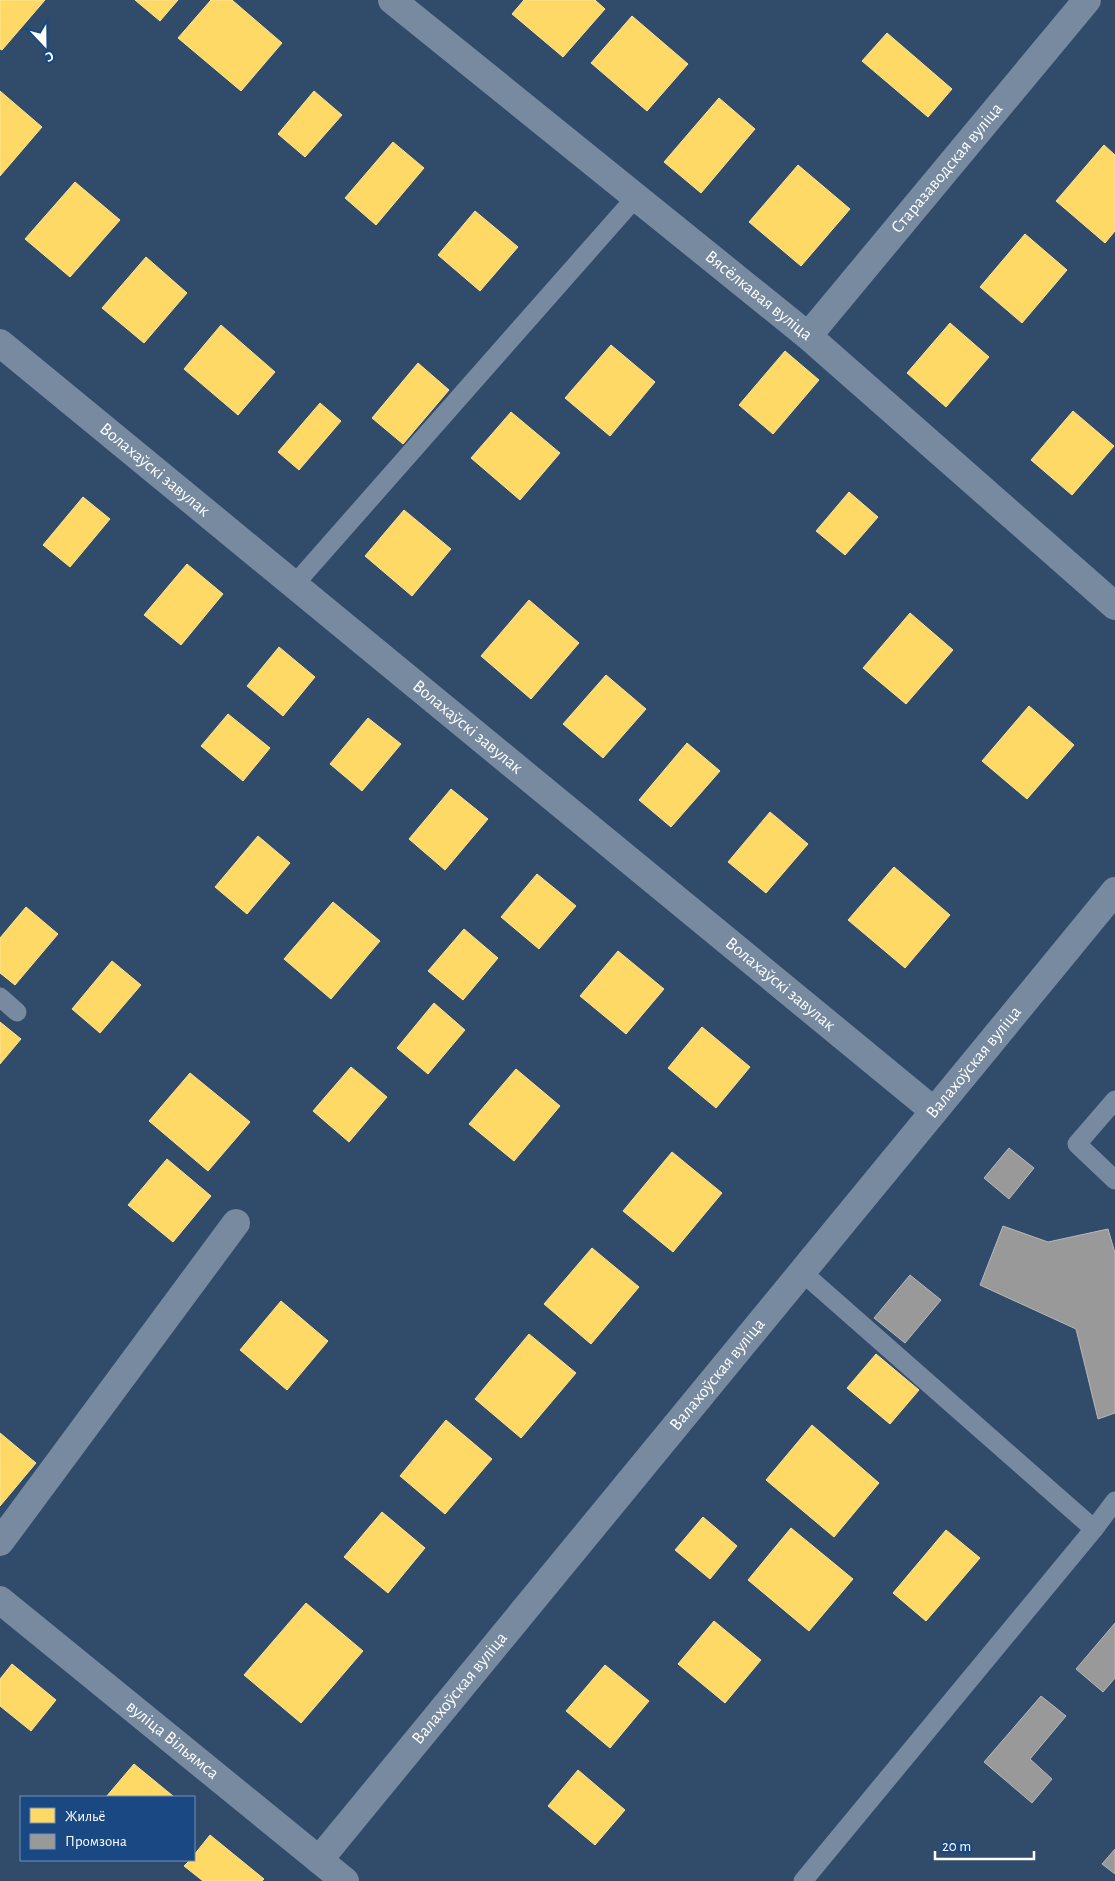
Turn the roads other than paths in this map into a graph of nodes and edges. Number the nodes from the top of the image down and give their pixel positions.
1 (392, 0) edge
2 (1087, 0) edge
3 (636, 197) junction
4 (808, 336) junction
5 (0, 343) edge
6 (294, 585) junction
7 (1115, 606) edge
8 (1115, 891) edge
9 (0, 997) edge
10 (17, 1012) dead end
11 (1115, 1100) edge
12 (934, 1111) junction
13 (1115, 1180) edge
14 (236, 1224) dead end
15 (802, 1272) junction
16 (1115, 1501) edge
17 (1094, 1529) junction
18 (0, 1542) edge
19 (0, 1600) edge
20 (319, 1860) junction
21 (345, 1881) edge
22 (803, 1881) edge

1 - 3 street, Вясёлкавая вуліца
2 - 4 street, Старазаводская вуліца
3 - 4 street, Вясёлкавая вуліца
3 - 6 lane
4 - 7 street, Вясёлкавая вуліца
5 - 6 street, Волахаўскі завулак
6 - 12 street, Волахаўскі завулак
8 - 12 street, Валахоўская вуліца
9 - 10 lane
11 - 13 lane
12 - 15 street, Валахоўская вуліца
14 - 18 street
15 - 17 lane
15 - 20 street, Валахоўская вуліца
16 - 17 lane
17 - 22 lane
19 - 20 street, вуліца Вільямса
20 - 21 street, вуліца Вільямса

